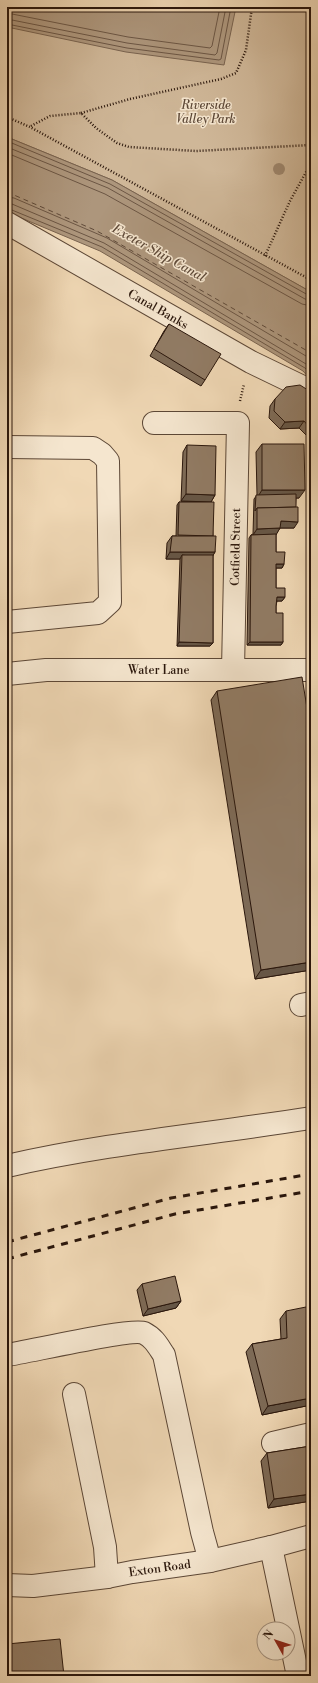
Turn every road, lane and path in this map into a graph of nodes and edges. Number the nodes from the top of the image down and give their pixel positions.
1 (252, 7) edge
2 (81, 113) junction
3 (7, 117) edge
4 (30, 126) junction
5 (311, 146) edge
6 (311, 163) edge
7 (7, 223) edge
8 (265, 256) junction
9 (311, 280) edge
10 (251, 362) junction
11 (311, 391) edge
12 (154, 423) dead end
13 (238, 423) junction
14 (7, 448) edge
15 (7, 622) edge
16 (233, 670) junction
17 (311, 670) edge
18 (7, 674) edge
19 (311, 1118) edge
20 (7, 1166) edge
21 (7, 1355) edge
22 (74, 1394) dead end
23 (311, 1434) edge
24 (273, 1443) dead end
25 (311, 1536) edge
26 (271, 1547) junction
27 (210, 1561) junction
28 (107, 1577) junction
29 (7, 1585) edge
30 (298, 1676) edge

1 - 2 path
2 - 4 path
2 - 5 path
3 - 4 path
4 - 8 path
6 - 8 path
7 - 10 street, Canal Banks
8 - 9 path
10 - 11 street, Canal Banks
10 - 13 path
12 - 13 street
13 - 16 street, Cotfield Street
14 - 15 street
16 - 17 street, Water Lane
16 - 18 street, Water Lane
19 - 20 street
21 - 27 street
22 - 28 street
23 - 24 street
25 - 26 street, Exton Road
26 - 27 street, Exton Road
26 - 30 street
27 - 28 street, Exton Road
28 - 29 street, Exton Road

